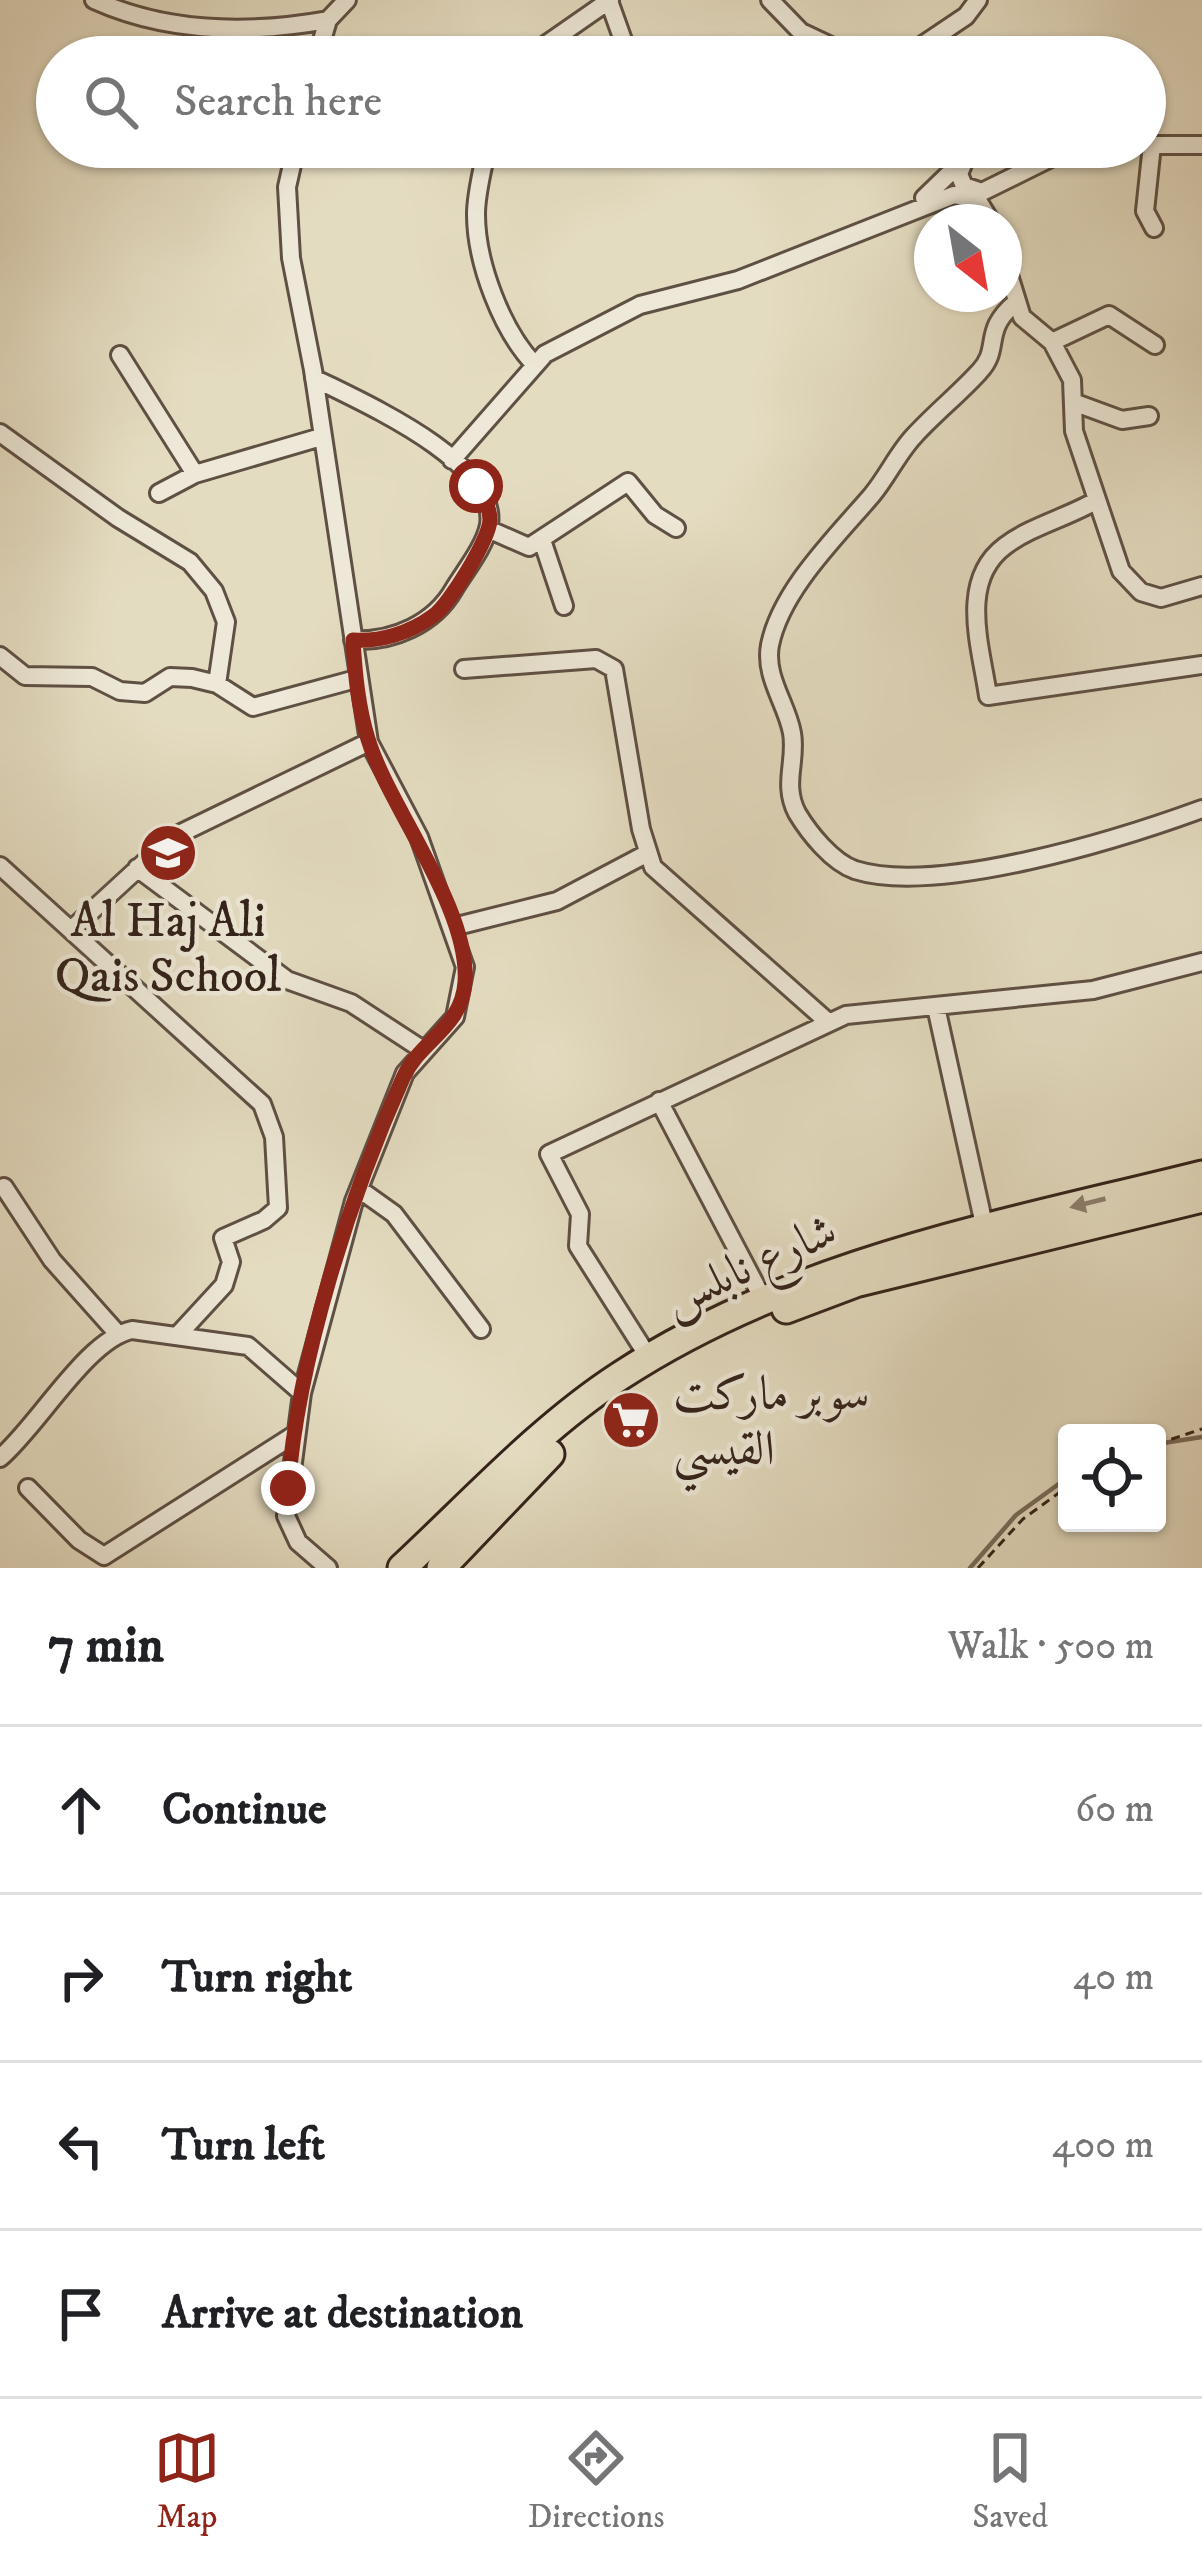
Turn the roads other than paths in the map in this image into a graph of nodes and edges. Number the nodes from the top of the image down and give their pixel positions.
1 (94, 0) edge
2 (347, 0) edge
3 (609, 0) edge
4 (770, 0) edge
5 (978, 0) edge
6 (328, 20) junction
7 (323, 36) edge
8 (558, 36) edge
9 (622, 36) edge
10 (809, 36) edge
11 (936, 36) edge
12 (1166, 145) edge
13 (1202, 145) edge
14 (291, 168) edge
15 (484, 168) edge
16 (954, 168) edge
17 (962, 168) edge
18 (1027, 168) edge
19 (1148, 168) edge
20 (1004, 178) junction
21 (932, 204) edge
22 (979, 204) edge
23 (996, 204) edge
24 (914, 212) edge
25 (875, 228) junction
26 (1154, 228) dead end
27 (1007, 312) edge
28 (1020, 312) edge
29 (1052, 343) junction
30 (1156, 346) dead end
31 (120, 355) dead end
32 (535, 365) junction
33 (314, 378) junction
34 (1073, 402) junction
35 (1149, 416) dead end
36 (0, 433) edge
37 (321, 437) junction
38 (452, 460) junction
39 (195, 474) junction
40 (159, 493) dead end
41 (1097, 500) junction
42 (676, 528) dead end
43 (488, 529) junction
44 (542, 540) junction
45 (1202, 586) edge
46 (564, 606) dead end
47 (353, 640) junction
48 (0, 656) edge
49 (1202, 665) edge
50 (464, 669) dead end
51 (356, 679) junction
52 (217, 684) junction
53 (368, 742) junction
54 (1202, 809) edge
55 (646, 854) junction
56 (0, 866) edge
57 (136, 868) junction
58 (453, 927) junction
59 (72, 929) junction
60 (1202, 962) edge
61 (936, 1007) junction
62 (828, 1022) junction
63 (423, 1050) junction
64 (659, 1101) junction
65 (1202, 1175) edge
66 (4, 1187) dead end
67 (359, 1190) junction
68 (1202, 1198) edge
69 (985, 1229) junction
70 (763, 1299) junction
71 (482, 1329) dead end
72 (117, 1333) junction
73 (177, 1336) junction
74 (649, 1358) junction
75 (302, 1393) junction
76 (295, 1435) junction
77 (0, 1458) edge
78 (28, 1488) dead end
79 (328, 1568) edge
80 (402, 1568) edge
81 (441, 1568) edge

1 - 6 street
2 - 6 street
3 - 8 street
3 - 9 street
4 - 10 street
5 - 11 street
6 - 7 street
12 - 13 street
14 - 33 street
15 - 32 street
16 - 25 street
17 - 20 street
18 - 20 street
19 - 26 street
20 - 23 street
21 - 22 street
24 - 25 street
25 - 32 street
27 - 54 street
28 - 29 street
29 - 30 street
29 - 34 street
31 - 39 street
32 - 38 street
33 - 37 street
33 - 38 street
34 - 35 street
34 - 41 street
36 - 52 street
37 - 39 street
37 - 47 street
38 - 43 street
39 - 40 street
41 - 45 street
41 - 49 street
42 - 44 street
43 - 44 street
43 - 47 street
44 - 46 street
47 - 51 street
48 - 52 street
50 - 55 street
51 - 52 street
51 - 53 street
53 - 57 street
53 - 58 street
55 - 58 street
55 - 62 street
56 - 59 street
57 - 59 street
57 - 63 street
58 - 63 street
59 - 73 street
60 - 61 street
61 - 62 street
61 - 69 street
62 - 64 street
63 - 67 street
64 - 70 street
64 - 74 street
65 -> 69 main road, شارع نابلس
66 - 72 street
67 - 71 street
67 - 75 street
68 - 81 main road, شارع نابلس
69 - 70 main road, شارع نابلس
70 - 74 main road, شارع نابلس
72 - 73 street
72 - 77 street
73 - 75 street
74 - 80 main road, شارع نابلس
75 - 76 street
76 - 78 street
76 - 79 street

